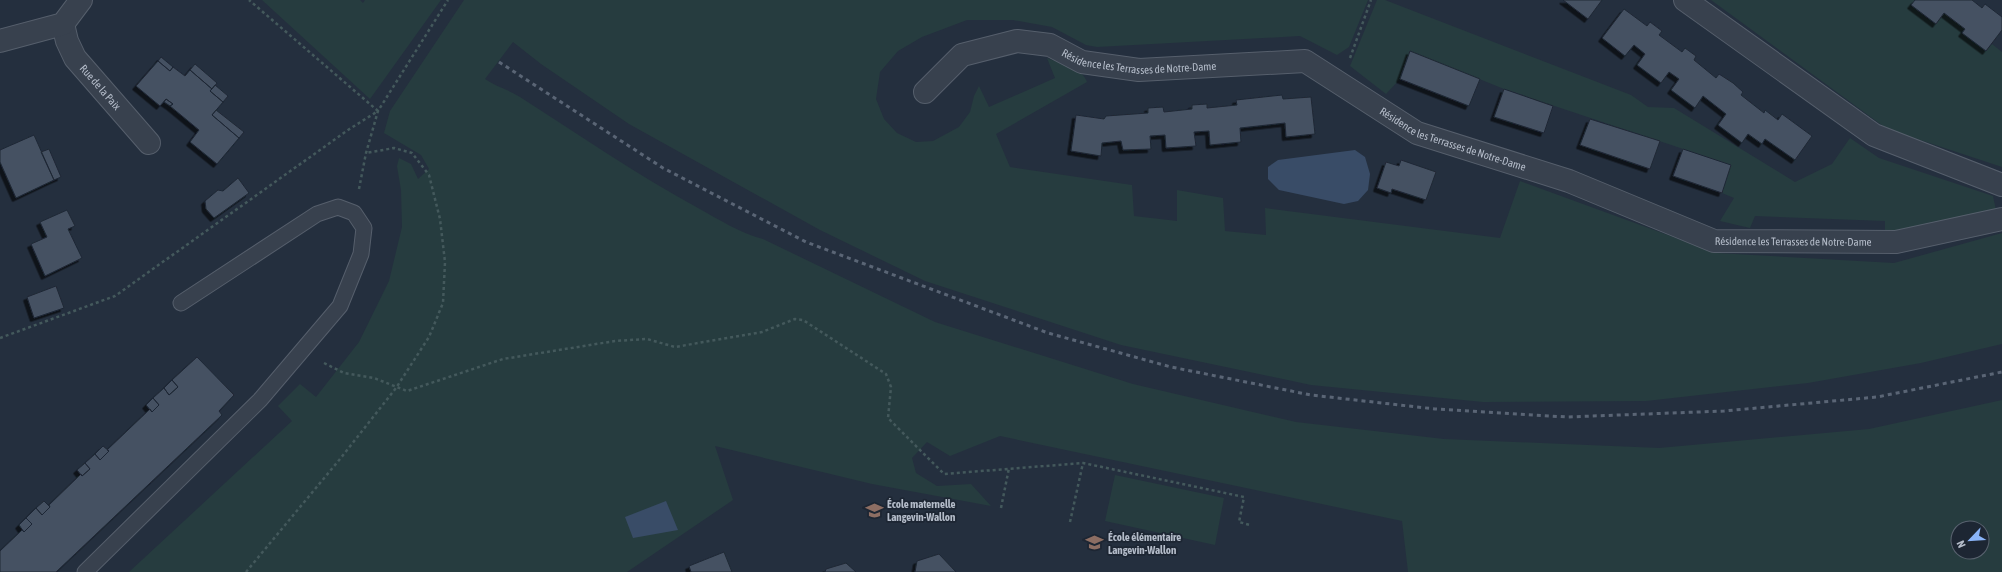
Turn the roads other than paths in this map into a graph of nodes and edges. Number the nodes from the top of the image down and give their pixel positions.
1 (81, 0) edge
2 (1684, 0) edge
3 (63, 24) junction
4 (0, 41) edge
5 (925, 92) dead end
6 (149, 143) dead end
7 (2002, 185) edge
8 (2002, 219) edge
9 (181, 303) dead end
10 (85, 572) edge

1 - 3 street
2 - 7 street
3 - 4 street
3 - 6 street, Rue de la Paix
5 - 8 street, Résidence les Terrasses de Notre-Dame
9 - 10 lane

